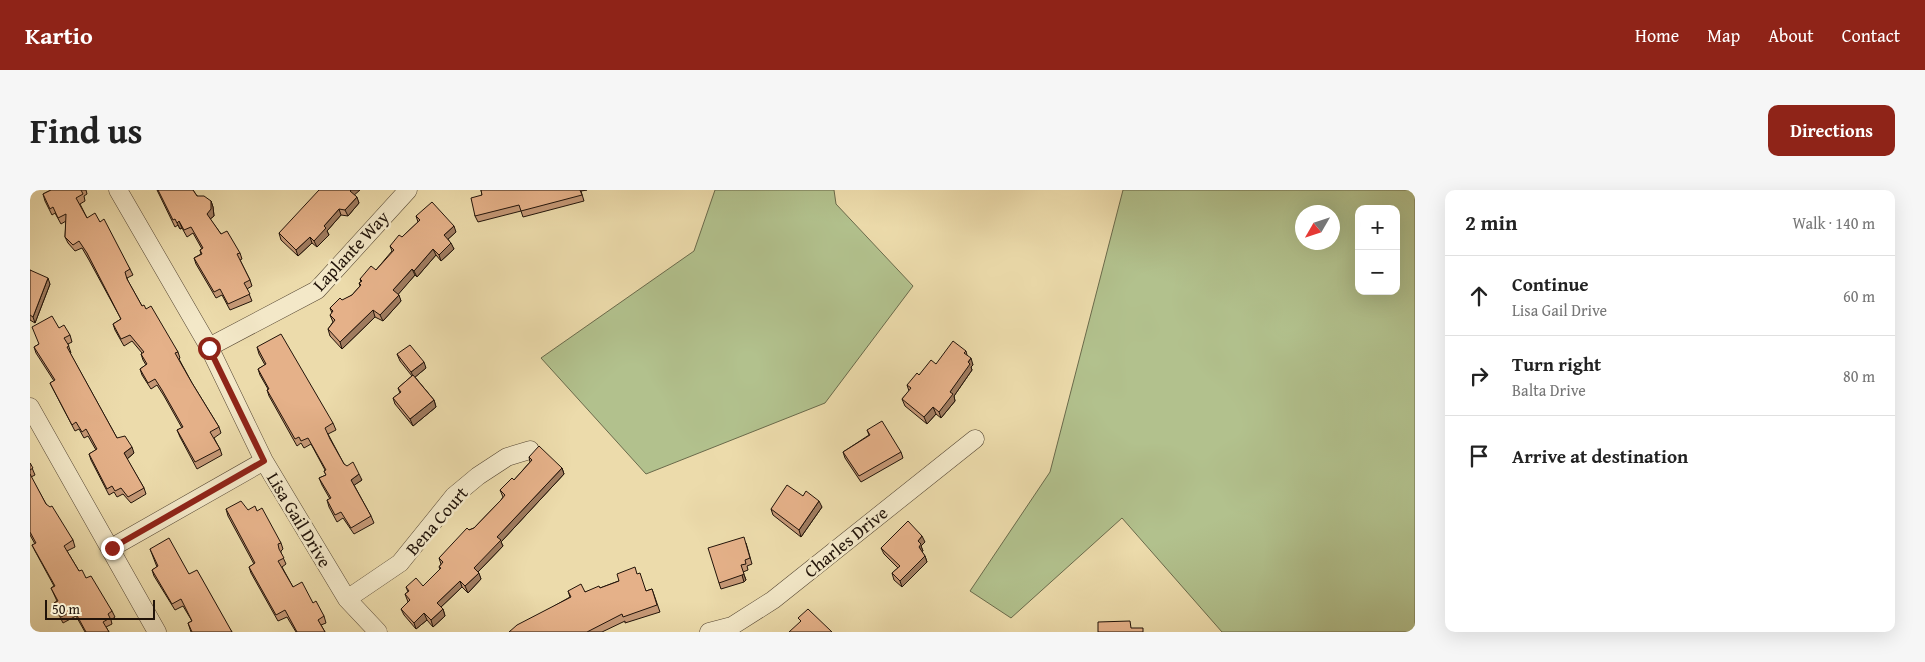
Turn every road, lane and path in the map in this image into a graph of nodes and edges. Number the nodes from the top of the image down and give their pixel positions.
1 (118, 190) edge
2 (408, 190) edge
3 (209, 348) junction
4 (30, 408) edge
5 (974, 439) dead end
6 (530, 450) dead end
7 (264, 461) junction
8 (112, 548) junction
9 (347, 599) junction
10 (157, 632) edge
11 (378, 632) edge
12 (709, 632) edge

1 - 3 street, Lisa Gail Drive
2 - 3 street, Laplante Way
3 - 7 street, Lisa Gail Drive
4 - 8 street
5 - 12 street, Charles Drive
6 - 9 street, Bena Court
7 - 8 street
7 - 9 street, Lisa Gail Drive
8 - 10 street
9 - 11 street, Lisa Gail Drive

